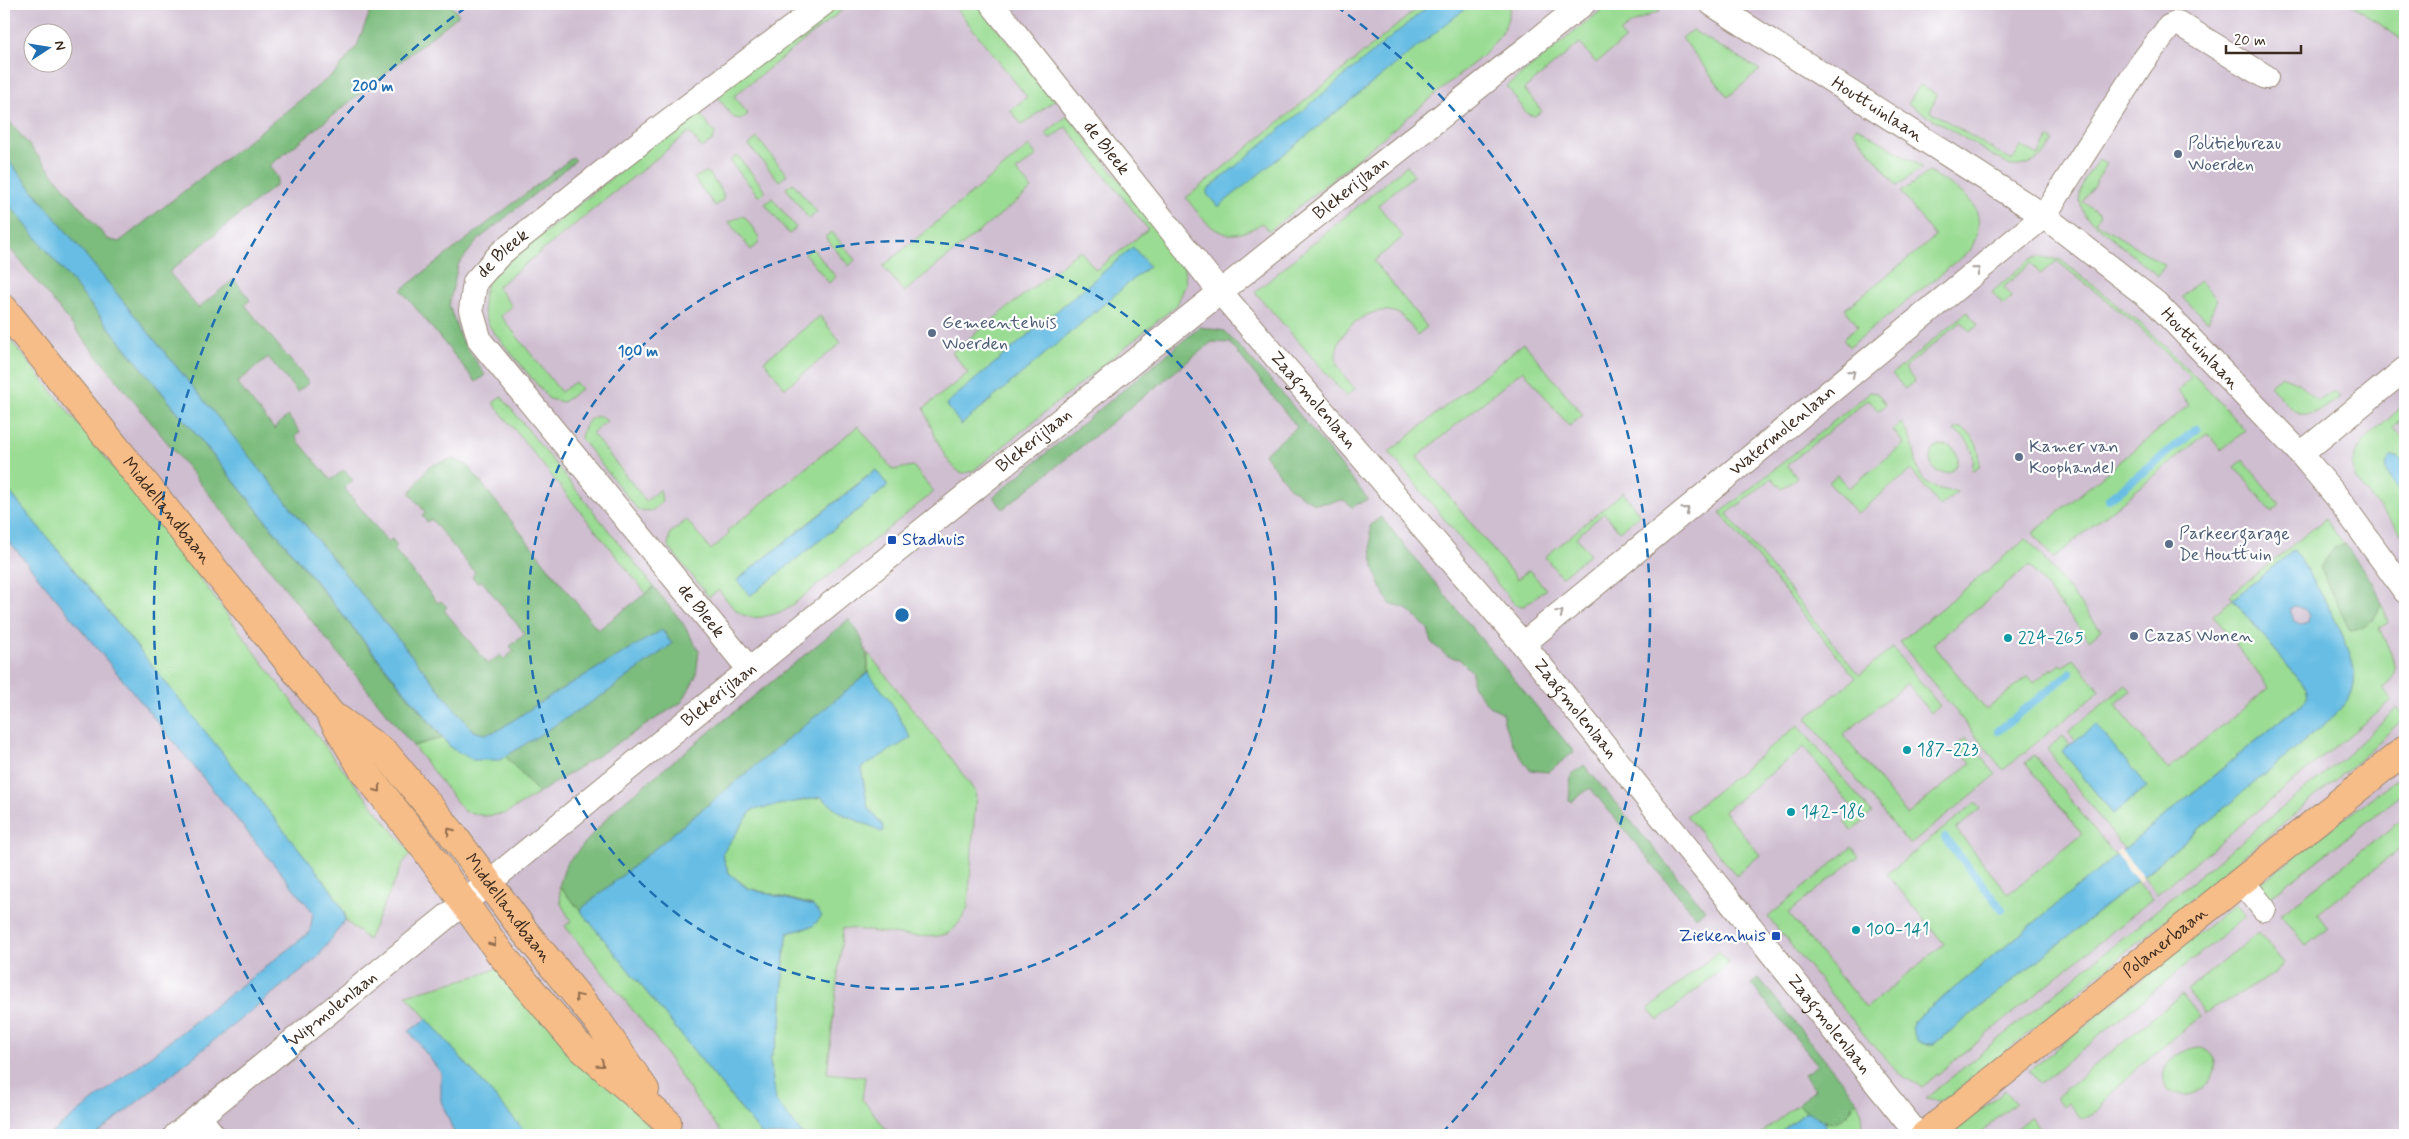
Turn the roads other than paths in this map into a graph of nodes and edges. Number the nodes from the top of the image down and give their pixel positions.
1 (822, 4) edge
2 (992, 4) edge
3 (1583, 4) edge
4 (1712, 4) edge
5 (2266, 77) dead end
6 (2044, 216) junction
7 (1221, 293) junction
8 (4, 309) edge
9 (2405, 369) edge
10 (2301, 454) junction
11 (2405, 591) edge
12 (1523, 644) junction
13 (750, 670) junction
14 (329, 712) junction
15 (2405, 750) edge
16 (2242, 881) junction
17 (490, 883) junction
18 (464, 904) junction
19 (2264, 909) dead end
20 (206, 1126) edge
21 (672, 1129) edge
22 (176, 1135) edge
23 (1918, 1135) edge
24 (1926, 1135) edge

1 - 13 street, de Bleek
2 - 7 street, de Bleek
3 - 7 street, Blekerijlaan
4 - 6 street, Houttuinlaan
5 - 6 street
6 - 10 street, Houttuinlaan
12 -> 6 street, Watermolenlaan
7 - 12 street, Zaagmolenlaan
7 - 13 street, Blekerijlaan
8 - 14 main road, Middellandbaan
9 - 10 street
10 - 11 street, Houttuinlaan
12 - 23 street, Zaagmolenlaan
13 - 17 street, Blekerijlaan
17 -> 14 main road, Middellandbaan
14 -> 18 main road, Middellandbaan
15 - 16 main road, Polanerbaan
16 - 19 street
16 - 24 main road, Polanerbaan
17 - 18 street, Wipmolenlaan
21 -> 17 main road, Middellandbaan
18 - 20 street, Wipmolenlaan
18 -> 21 main road, Middellandbaan
20 - 22 street, Wipmolenlaan

